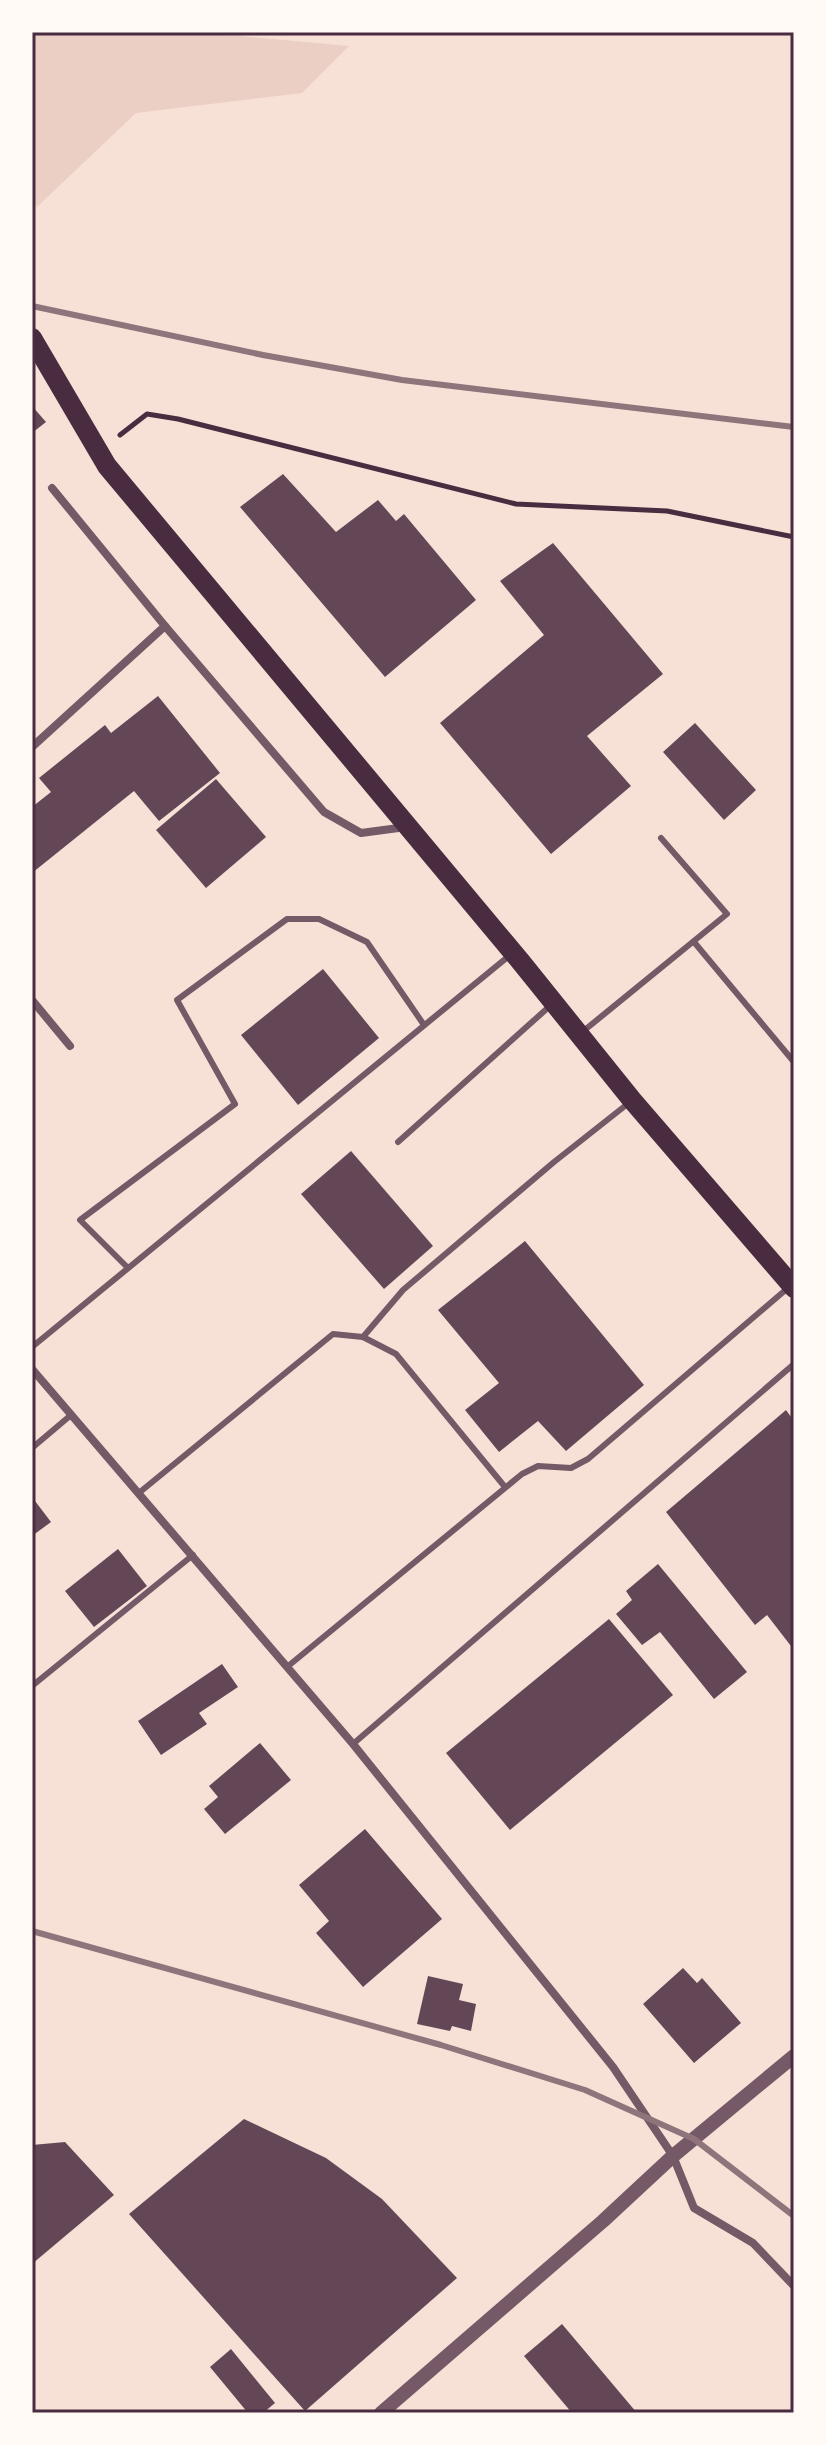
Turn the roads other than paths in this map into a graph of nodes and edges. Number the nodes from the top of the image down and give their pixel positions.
1 (32, 338) edge
2 (52, 488) dead end
3 (165, 626) junction
4 (32, 747) edge
5 (407, 827) junction
6 (661, 838) dead end
7 (694, 942) junction
8 (513, 953) junction
9 (32, 1000) edge
10 (554, 1002) junction
11 (424, 1025) junction
12 (579, 1034) junction
13 (70, 1046) dead end
14 (794, 1062) edge
15 (632, 1100) junction
16 (398, 1142) dead end
17 (128, 1268) junction
18 (793, 1286) edge
19 (363, 1337) junction
20 (32, 1347) edge
21 (794, 1364) edge
22 (32, 1369) edge
23 (71, 1415) junction
24 (32, 1448) edge
25 (505, 1487) junction
26 (140, 1492) junction
27 (193, 1555) junction
28 (287, 1667) junction
29 (32, 1686) edge
30 (353, 1744) junction
31 (794, 2056) edge
32 (673, 2156) junction
33 (794, 2286) edge
34 (381, 2413) edge

1 - 5 main road
2 - 3 street
3 - 4 street
3 - 5 street
5 - 8 main road
6 - 7 lane
7 - 12 lane
7 - 14 lane
8 - 10 main road
8 - 11 lane
9 - 13 street
10 - 12 main road
10 - 16 lane
11 - 17 lane
11 - 17 lane
12 - 15 main road
15 - 18 main road
15 - 19 lane
17 - 20 lane
18 - 25 lane
19 - 25 lane
19 - 26 lane
21 - 30 lane
22 - 23 street
23 - 24 lane
23 - 26 street
25 - 28 lane
26 - 27 street
27 - 28 street
27 - 29 lane
28 - 30 street
30 - 32 street
31 - 32 street
32 - 33 street
32 - 34 street

